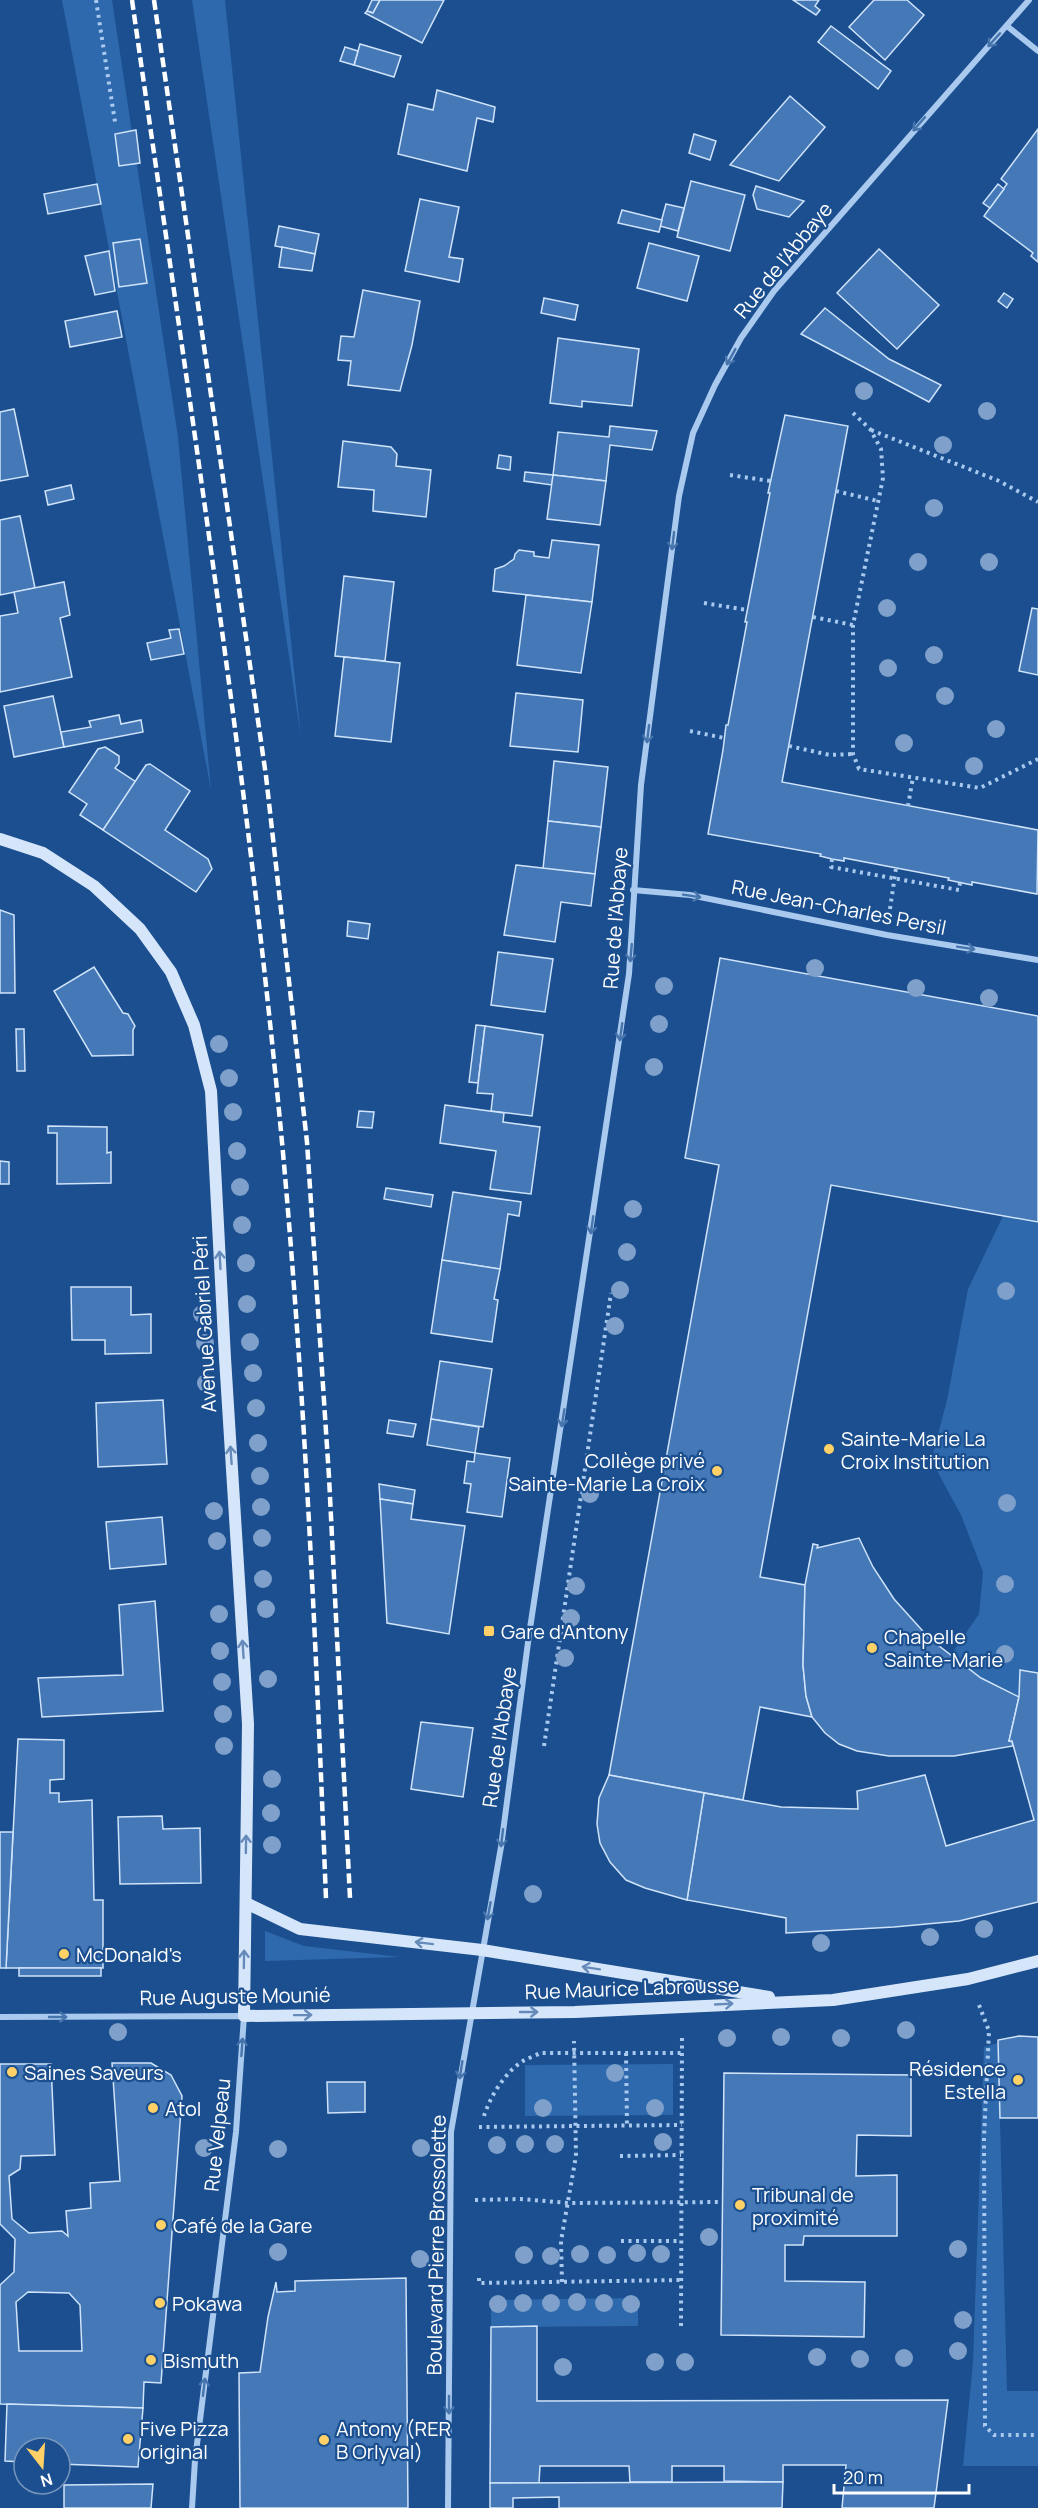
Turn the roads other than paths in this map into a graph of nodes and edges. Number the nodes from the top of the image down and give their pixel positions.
1 (1029, 0) edge
2 (1007, 26) junction
3 (1038, 51) edge
4 (0, 839) edge
5 (633, 890) junction
6 (1038, 960) edge
7 (246, 1903) junction
8 (482, 1950) junction
9 (1038, 1960) edge
10 (794, 2001) junction
11 (471, 2013) junction
12 (244, 2016) junction
13 (0, 2017) edge
14 (192, 2508) edge
15 (448, 2508) edge

1 - 2 street, Rue de l'Abbaye
2 - 3 street
2 -> 5 street, Rue de l'Abbaye
7 -> 4 main road, Avenue Gabriel Péri
5 -> 6 street, Rue Jean-Charles Persil
5 -> 8 street, Rue de l'Abbaye
8 -> 7 main road
12 -> 7 main road, Avenue Gabriel Péri
10 -> 8 main road, Rue Maurice Labrousse
8 - 11 street, Boulevard Pierre Brossolette
9 - 10 main road, Rue Maurice Labrousse
11 -> 10 main road, Rue Maurice Labrousse
12 -> 11 main road, Rue Auguste Mounié
11 -> 15 street, Boulevard Pierre Brossolette
13 -> 12 street, Rue Auguste Mounié
14 -> 12 street, Rue Velpeau

